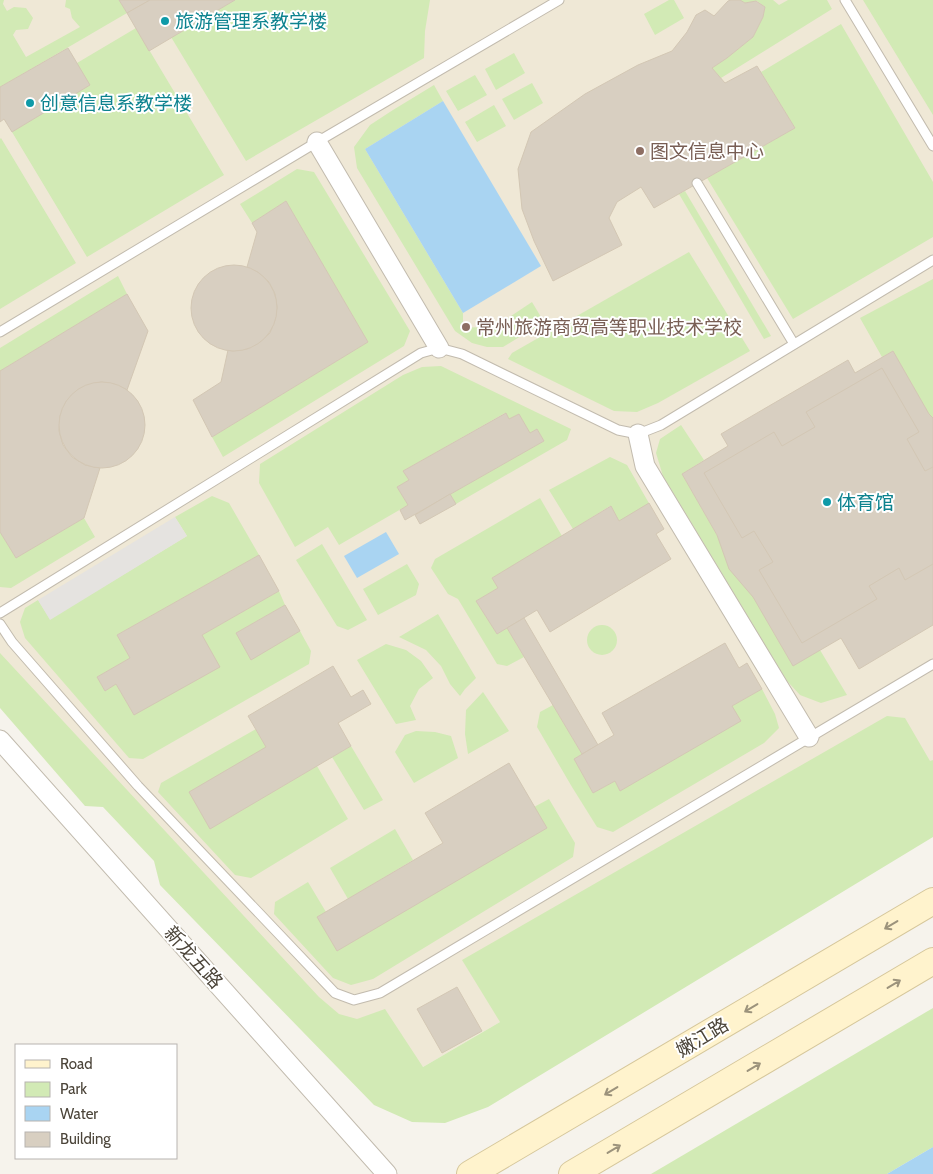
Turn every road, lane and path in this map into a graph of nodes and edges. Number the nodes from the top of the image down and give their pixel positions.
1 (559, 0) edge
2 (845, 0) edge
3 (317, 142) junction
4 (933, 146) edge
5 (698, 183) dead end
6 (933, 260) edge
7 (0, 332) edge
8 (794, 344) junction
9 (440, 348) junction
10 (638, 434) junction
11 (0, 613) edge
12 (0, 624) edge
13 (933, 664) edge
14 (809, 737) junction
15 (0, 740) edge
16 (933, 901) edge
17 (933, 961) edge
18 (387, 1174) edge
19 (470, 1174) edge
20 (572, 1174) edge

1 - 3 lane
2 - 4 lane
3 - 7 lane
3 - 9 street
5 - 8 lane
6 - 8 lane
8 - 10 lane
9 - 10 lane
9 - 11 lane
10 - 14 street
12 - 14 lane
13 - 14 lane
15 - 18 street, 新龙五路
16 -> 19 main road, 嫩江路
20 -> 17 main road

